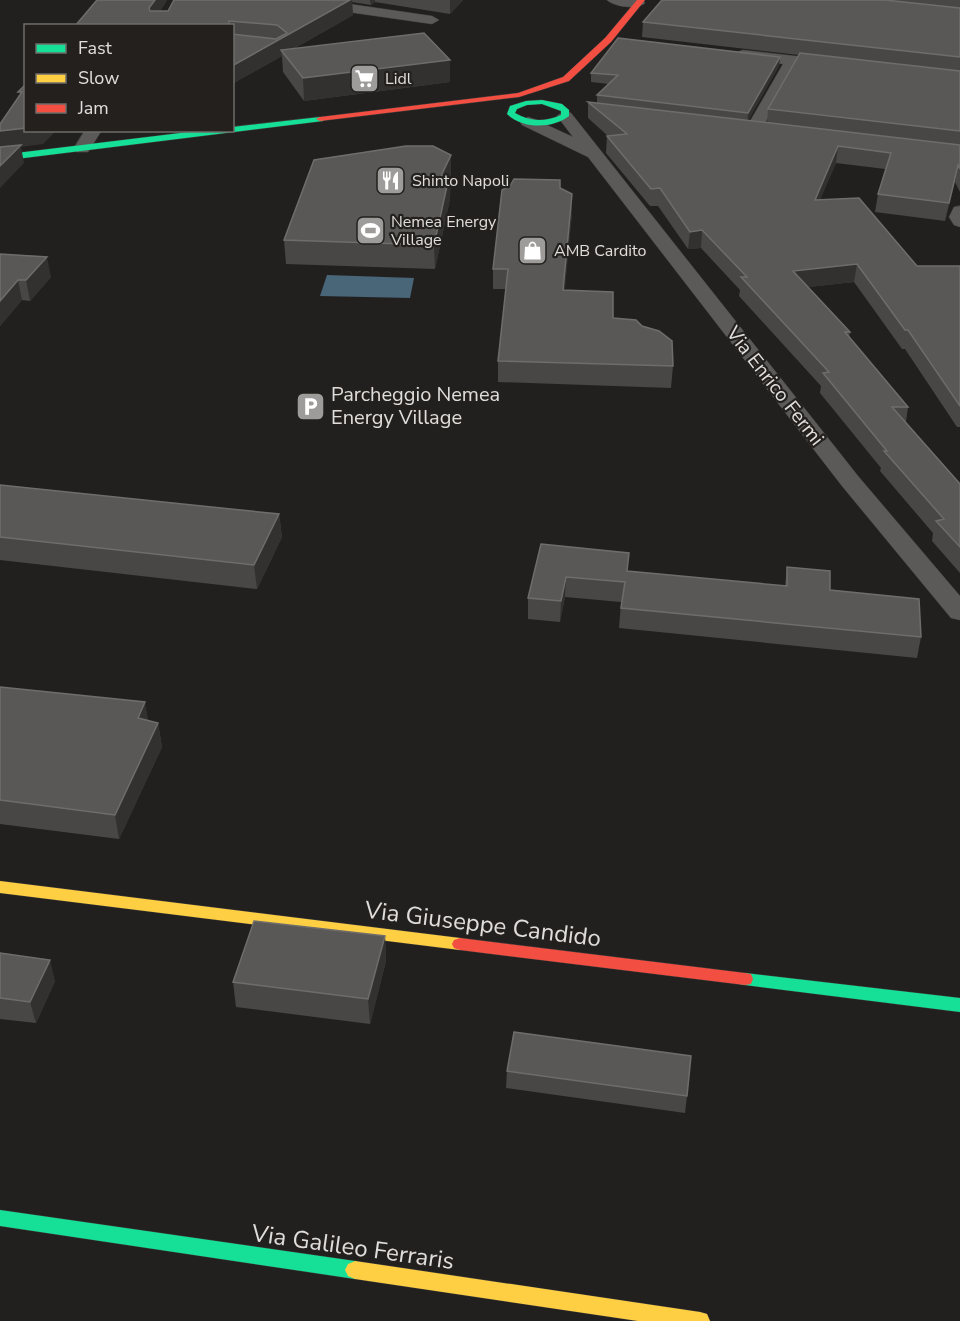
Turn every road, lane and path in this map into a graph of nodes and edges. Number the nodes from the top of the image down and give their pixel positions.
1 (292, 0) edge
2 (614, 0) edge
3 (639, 2) edge
4 (432, 20) dead end
5 (608, 40) junction
6 (631, 43) edge
7 (723, 53) edge
8 (793, 60) junction
9 (849, 67) edge
10 (566, 79) junction
11 (439, 106) junction
12 (523, 108) junction
13 (562, 110) junction
14 (586, 111) edge
15 (234, 130) edge
16 (93, 132) edge
17 (218, 132) edge
18 (776, 133) edge
19 (82, 148) junction
20 (596, 155) junction
21 (0, 158) edge
22 (960, 211) edge
23 (960, 221) edge
24 (960, 612) edge
25 (0, 887) edge
26 (960, 1005) edge
27 (0, 1218) edge
28 (700, 1321) edge

1 - 4 street
2 - 3 street
3 - 5 main road
5 - 6 street
5 - 10 main road
7 - 8 street
8 - 9 street
8 - 18 street
10 - 12 main road
10 - 13 main road
11 - 12 main road
11 - 12 main road
11 - 15 main road
12 - 13 main road
12 - 13 main road
12 - 20 street, Via Enrico Fermi
13 - 14 street
13 - 20 street, Via Enrico Fermi
16 - 19 street
17 - 19 main road
19 - 21 main road
20 - 24 street, Via Enrico Fermi
22 - 23 street
25 - 26 main road, Via Giuseppe Candido
27 - 28 main road, Via Galileo Ferraris

